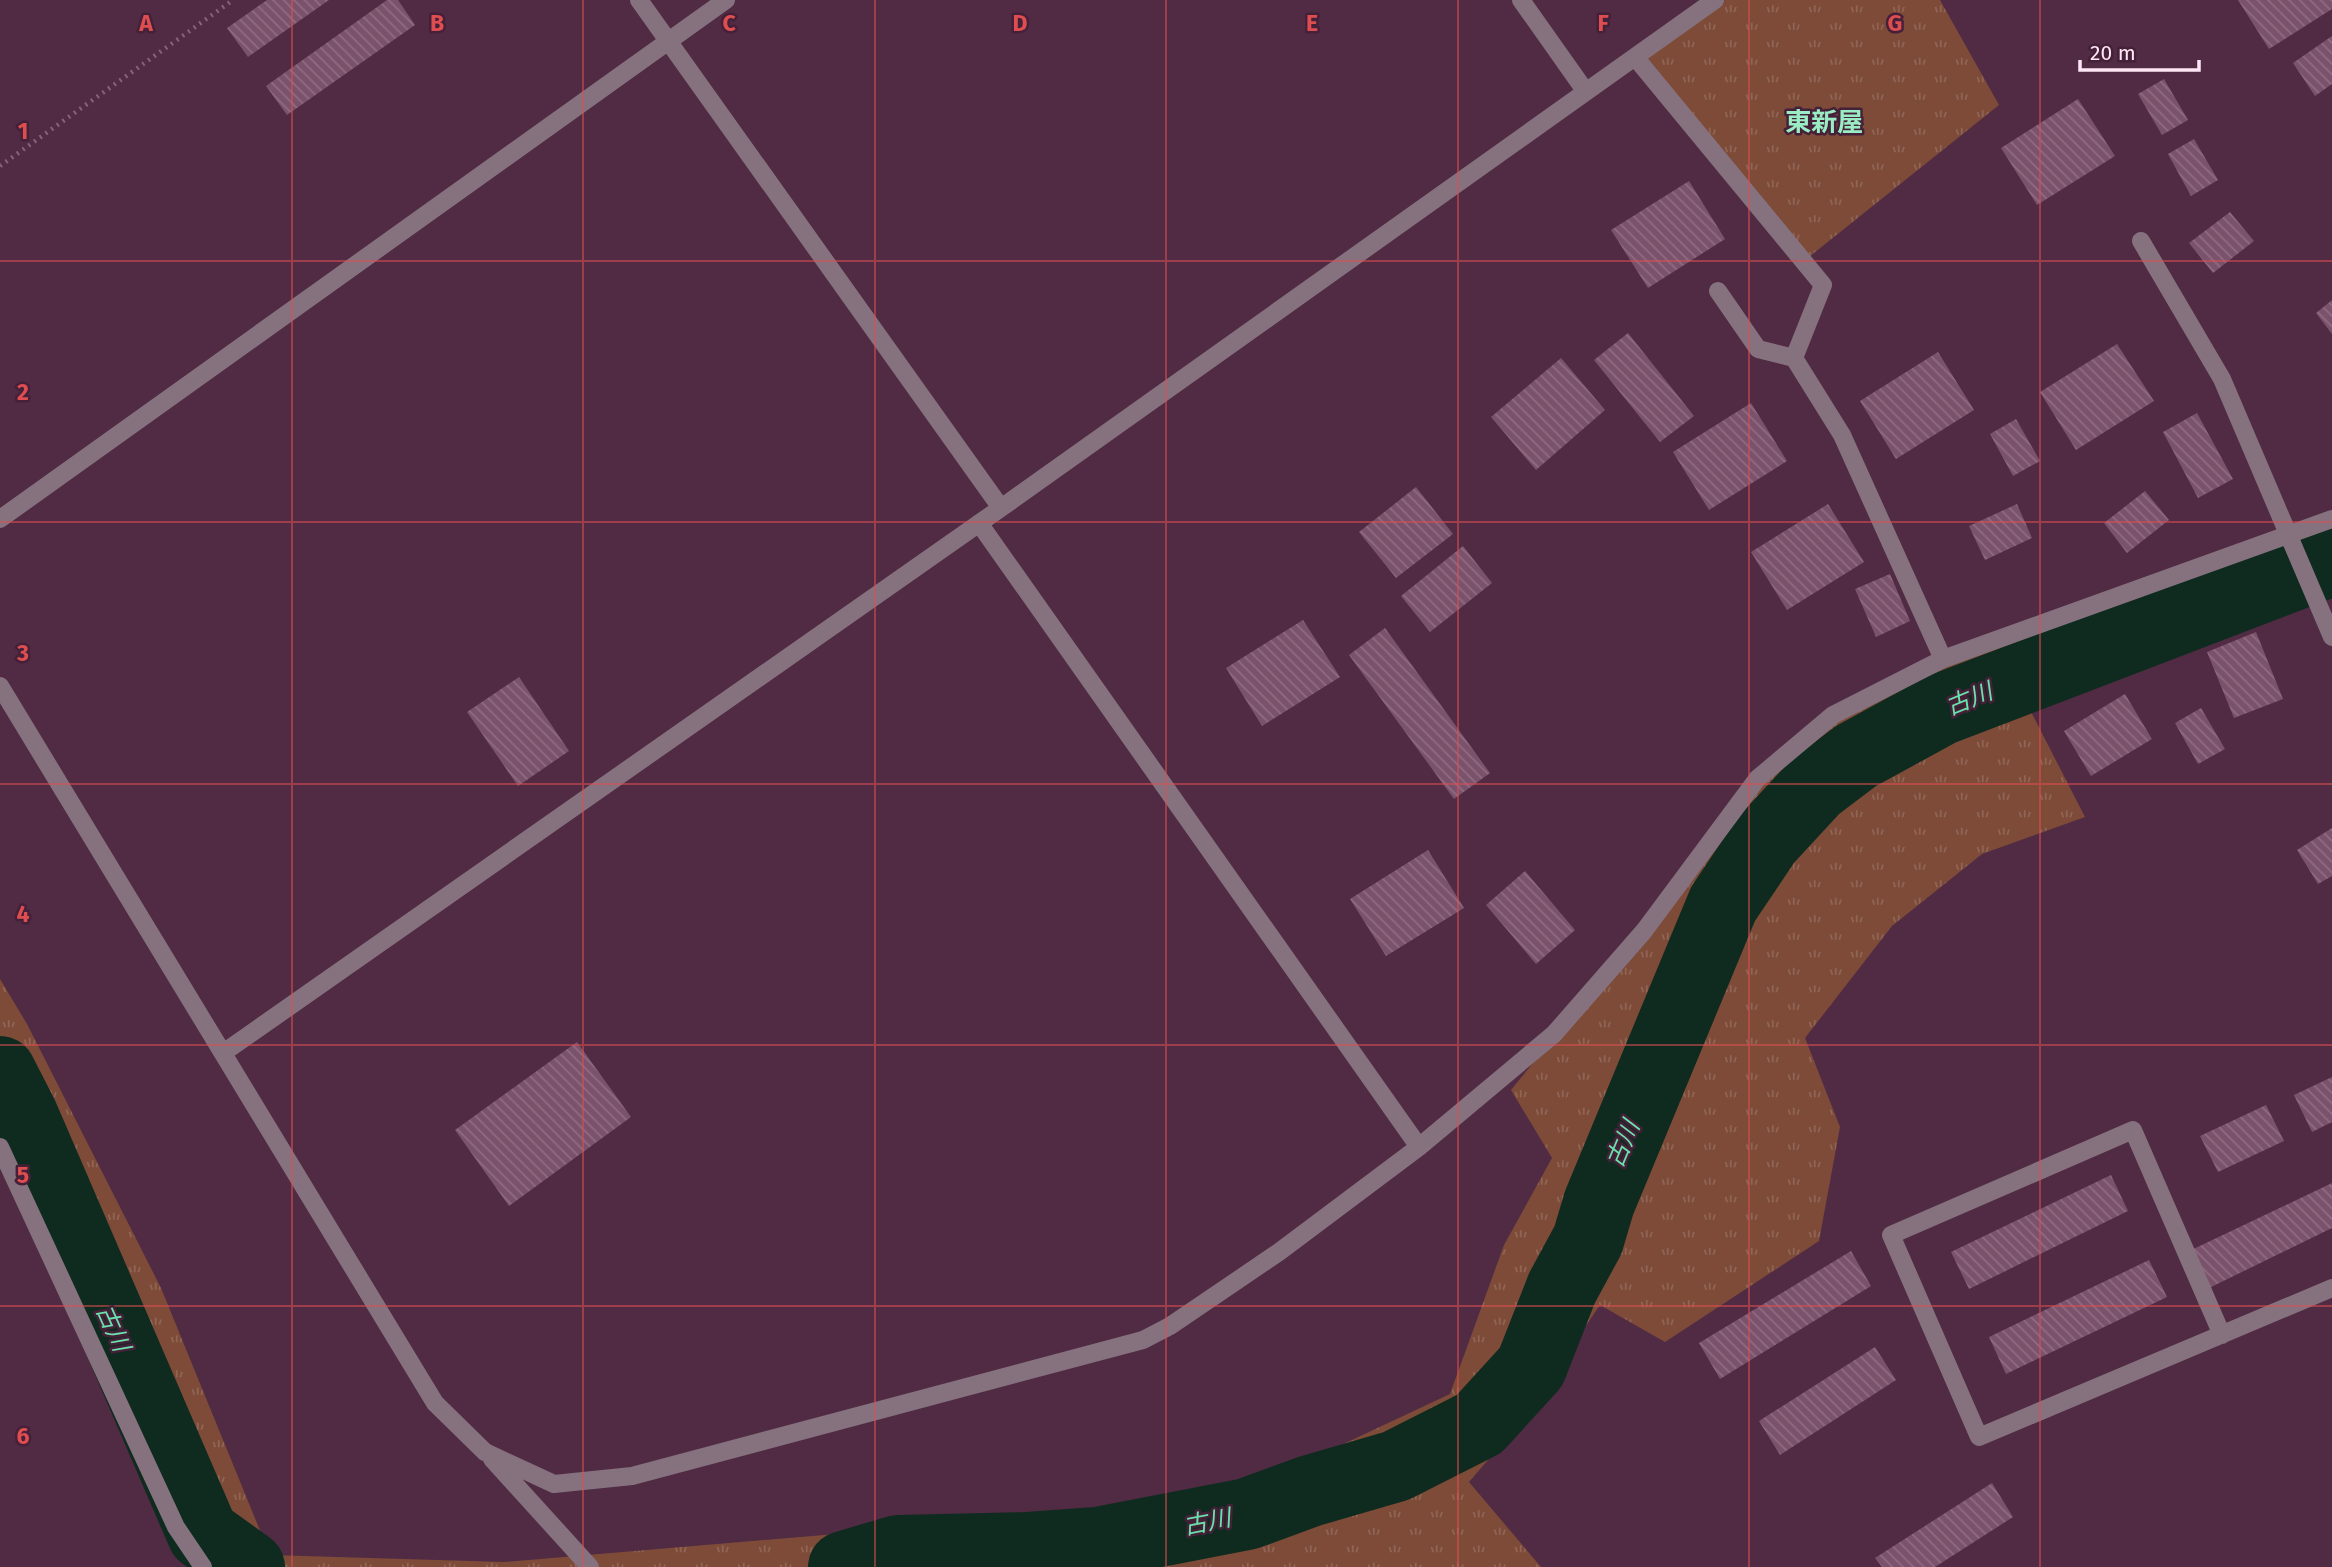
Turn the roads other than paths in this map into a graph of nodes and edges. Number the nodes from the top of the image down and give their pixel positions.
1 (639, 0) edge
2 (726, 0) edge
3 (1521, 0) edge
4 (1715, 0) edge
5 (668, 41) junction
6 (1635, 57) junction
7 (1586, 92) junction
8 (2141, 241) dead end
9 (1718, 291) dead end
10 (1794, 358) junction
11 (1001, 508) junction
12 (0, 519) edge
13 (2332, 519) edge
14 (979, 523) junction
15 (2289, 535) junction
16 (2332, 636) edge
17 (1943, 659) junction
18 (0, 686) edge
19 (223, 1053) junction
20 (0, 1147) edge
21 (1419, 1147) junction
22 (2332, 1288) edge
23 (2222, 1335) junction
24 (485, 1452) junction
25 (203, 1567) edge
26 (590, 1567) edge

1 - 5 street
2 - 5 street
3 - 7 street
4 - 6 street
5 - 11 street
5 - 12 street
6 - 7 street
6 - 10 street
7 - 11 street
8 - 15 street
9 - 10 street
10 - 17 street
11 - 14 street
13 - 15 street
14 - 19 street
14 - 21 street
15 - 16 street
15 - 17 street
17 - 21 street
18 - 19 street
19 - 24 street
20 - 25 street
21 - 24 street
22 - 23 street
23 - 23 street
24 - 26 street

